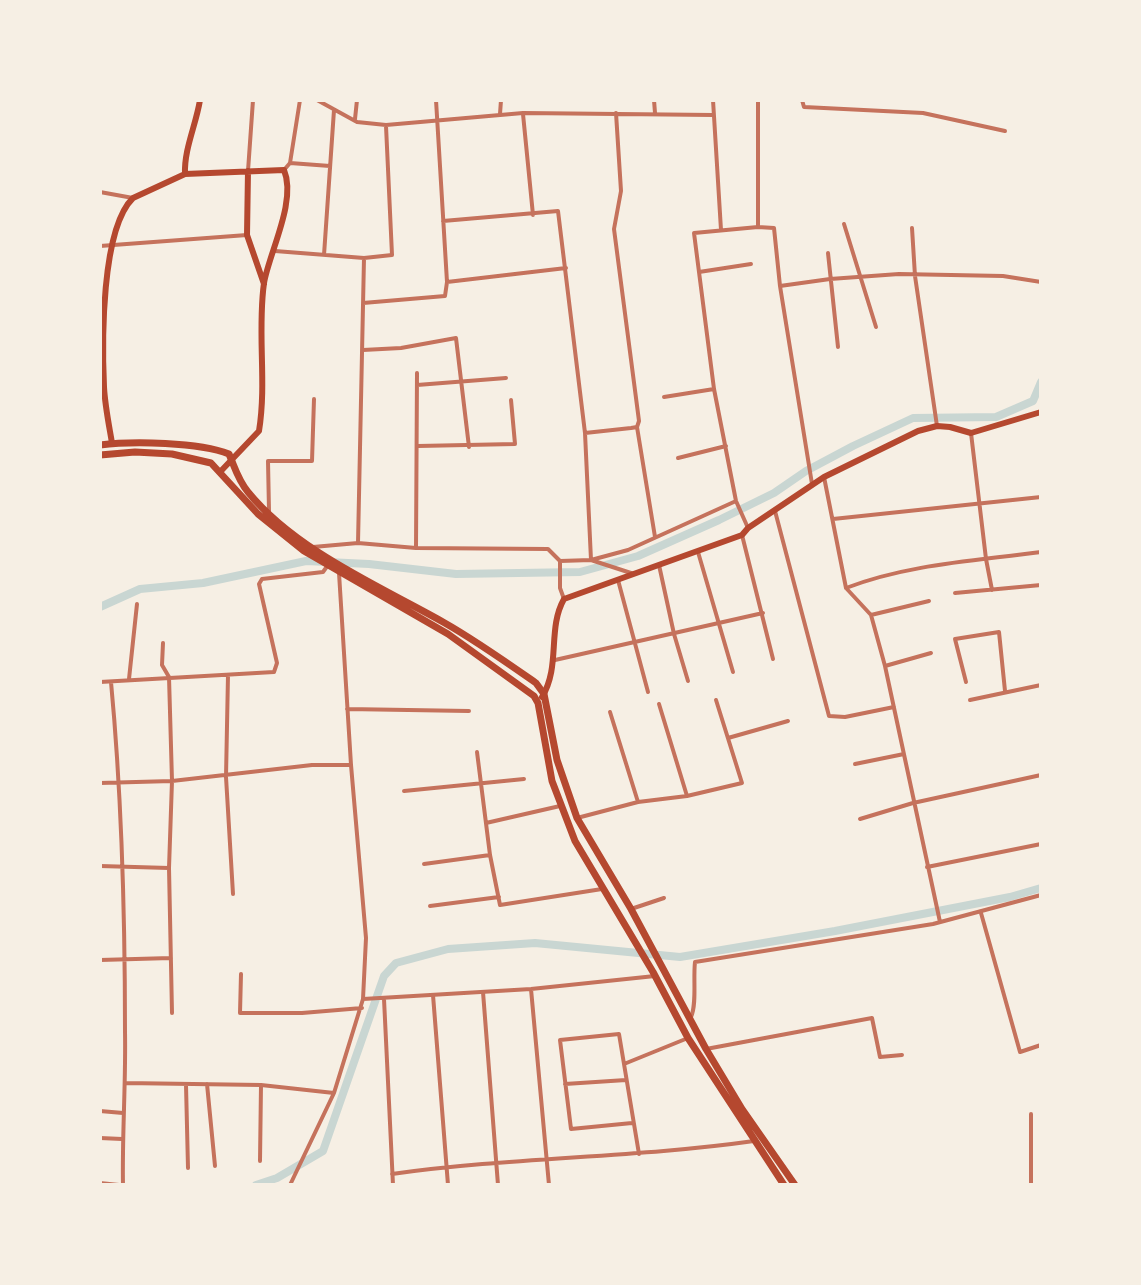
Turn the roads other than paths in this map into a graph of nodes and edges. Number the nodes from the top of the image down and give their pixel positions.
1 (200, 100) edge
2 (253, 100) edge
3 (300, 100) edge
4 (317, 100) edge
5 (357, 100) edge
6 (436, 100) edge
7 (501, 100) edge
8 (654, 100) edge
9 (713, 100) edge
10 (758, 100) edge
11 (802, 100) edge
12 (334, 110) junction
13 (523, 113) junction
14 (616, 113) junction
15 (655, 113) junction
16 (500, 114) junction
17 (713, 115) junction
18 (355, 119) junction
19 (436, 120) junction
20 (386, 125) junction
21 (1005, 131) dead end
22 (290, 163) junction
23 (330, 166) junction
24 (284, 170) junction
25 (248, 171) junction
26 (185, 174) junction
27 (100, 192) edge
28 (133, 198) junction
29 (533, 215) junction
30 (443, 221) junction
31 (844, 224) dead end
32 (758, 227) junction
33 (912, 228) dead end
34 (721, 230) junction
35 (247, 235) junction
36 (100, 246) edge
37 (112, 246) junction
38 (275, 251) junction
39 (828, 253) dead end
40 (324, 255) junction
41 (364, 258) junction
42 (751, 264) dead end
43 (566, 268) junction
44 (699, 272) junction
45 (861, 276) junction
46 (915, 276) junction
47 (830, 279) junction
48 (447, 282) junction
49 (1041, 282) edge
50 (264, 285) junction
51 (780, 286) junction
52 (363, 303) junction
53 (876, 327) dead end
54 (838, 347) dead end
55 (363, 350) junction
56 (417, 373) dead end
57 (506, 378) dead end
58 (459, 380) junction
59 (417, 385) junction
60 (714, 389) junction
61 (102, 390) edge
62 (664, 397) dead end
63 (314, 399) dead end
64 (511, 400) dead end
65 (1041, 412) edge
66 (937, 426) junction
67 (637, 427) junction
68 (585, 433) junction
69 (971, 433) junction
70 (112, 443) junction
71 (100, 445) edge
72 (418, 446) junction
73 (726, 446) junction
74 (469, 447) junction
75 (172, 450) junction
76 (100, 455) edge
77 (678, 458) dead end
78 (231, 460) junction
79 (220, 472) junction
80 (824, 477) junction
81 (812, 484) junction
82 (1041, 497) edge
83 (736, 502) junction
84 (979, 503) junction
85 (775, 511) junction
86 (269, 513) junction
87 (833, 519) junction
88 (747, 527) junction
89 (742, 535) junction
90 (655, 537) junction
91 (358, 543) junction
92 (313, 547) junction
93 (416, 548) junction
94 (698, 552) junction
95 (1041, 552) edge
96 (986, 559) junction
97 (591, 560) junction
98 (560, 561) junction
99 (327, 565) junction
100 (659, 565) junction
101 (339, 573) junction
102 (634, 574) junction
103 (618, 580) junction
104 (1041, 585) edge
105 (846, 588) junction
106 (992, 590) junction
107 (955, 593) dead end
108 (564, 599) junction
109 (929, 601) dead end
110 (137, 604) dead end
111 (763, 613) junction
112 (871, 615) junction
113 (718, 623) junction
114 (674, 634) junction
115 (635, 642) junction
116 (163, 643) dead end
117 (931, 653) dead end
118 (773, 659) dead end
119 (555, 660) junction
120 (885, 666) junction
121 (733, 672) dead end
122 (228, 675) junction
123 (169, 677) junction
124 (129, 679) junction
125 (688, 681) dead end
126 (100, 682) edge
127 (111, 682) junction
128 (966, 682) dead end
129 (1041, 685) edge
130 (1005, 691) junction
131 (648, 692) dead end
132 (544, 694) junction
133 (716, 700) dead end
134 (970, 700) dead end
135 (538, 703) junction
136 (659, 704) dead end
137 (894, 707) junction
138 (347, 709) junction
139 (469, 711) dead end
140 (610, 712) dead end
141 (788, 721) dead end
142 (728, 738) junction
143 (477, 752) dead end
144 (904, 754) junction
145 (855, 764) dead end
146 (351, 765) junction
147 (1041, 775) edge
148 (226, 777) junction
149 (524, 779) dead end
150 (172, 781) junction
151 (100, 783) edge
152 (121, 783) junction
153 (479, 784) junction
154 (404, 791) dead end
155 (687, 796) junction
156 (638, 802) junction
157 (913, 803) junction
158 (560, 806) junction
159 (577, 818) junction
160 (860, 819) dead end
161 (486, 823) junction
162 (1041, 844) edge
163 (490, 855) junction
164 (424, 864) dead end
165 (100, 866) edge
166 (122, 867) junction
167 (927, 867) junction
168 (169, 868) junction
169 (605, 888) junction
170 (233, 894) dead end
171 (1041, 895) edge
172 (499, 897) junction
173 (664, 898) dead end
174 (430, 906) dead end
175 (631, 909) junction
176 (981, 913) junction
177 (940, 922) junction
178 (124, 957) junction
179 (171, 958) junction
180 (100, 960) edge
181 (241, 974) dead end
182 (654, 974) junction
183 (531, 989) junction
184 (483, 991) junction
185 (433, 995) junction
186 (364, 999) junction
187 (383, 999) junction
188 (362, 1008) junction
189 (172, 1013) dead end
190 (690, 1019) junction
191 (688, 1038) junction
192 (1041, 1045) edge
193 (706, 1049) junction
194 (902, 1055) dead end
195 (624, 1064) junction
196 (626, 1080) junction
197 (125, 1083) junction
198 (207, 1084) junction
199 (565, 1084) junction
200 (186, 1085) junction
201 (261, 1085) junction
202 (334, 1093) junction
203 (100, 1111) edge
204 (123, 1113) junction
205 (1031, 1114) dead end
206 (632, 1123) junction
207 (100, 1138) edge
208 (122, 1139) junction
209 (754, 1141) junction
210 (639, 1154) junction
211 (548, 1160) junction
212 (260, 1161) dead end
213 (496, 1163) junction
214 (215, 1166) dead end
215 (446, 1167) junction
216 (188, 1168) dead end
217 (392, 1174) junction
218 (100, 1183) edge
219 (121, 1185) edge
220 (290, 1185) edge
221 (393, 1185) edge
222 (448, 1185) edge
223 (498, 1185) edge
224 (549, 1185) edge
225 (784, 1185) edge
226 (795, 1185) edge
227 (1031, 1185) edge

1 - 26 main road
2 - 25 street
3 - 22 street
4 - 12 street
5 - 18 street
6 - 19 street
7 - 16 street
8 - 15 street
9 - 17 street
10 - 32 street
11 - 21 street
12 - 18 street
12 - 23 street
13 - 14 street
13 - 16 street
13 - 29 street
14 - 15 street
14 - 67 street
15 - 17 street
16 - 19 street
17 - 34 street
18 - 20 street
19 - 20 street
19 - 30 street
20 - 41 street
22 - 23 street
22 - 24 street
23 - 40 street
24 - 25 main road
24 - 38 main road
25 - 26 main road
25 - 35 main road
26 - 28 main road
27 - 28 street
28 - 37 main road
29 - 30 street
29 - 43 street
30 - 48 street
31 - 45 street
32 - 34 street
32 - 51 street
33 - 46 street
34 - 44 street
35 - 37 street
35 - 50 main road
36 - 37 street
37 - 61 main road
38 - 40 street
38 - 50 main road
39 - 47 street
40 - 41 street
41 - 52 street
42 - 44 street
43 - 48 street
43 - 68 street
44 - 60 street
45 - 46 street
45 - 47 street
45 - 53 street
46 - 49 street
46 - 66 street
47 - 51 street
47 - 54 street
48 - 52 street
50 - 78 main road
51 - 81 street
52 - 55 street
55 - 58 street
55 - 91 street
56 - 59 street
57 - 58 street
58 - 59 street
58 - 74 street
59 - 72 street
60 - 62 street
60 - 73 street
61 - 70 main road
63 - 86 street
64 - 74 street
65 - 69 main road
66 - 69 main road
66 - 80 main road
67 - 68 street
67 - 90 street
68 - 97 street
69 - 84 street
70 - 71 highway
70 - 75 highway
72 - 74 street
72 - 93 street
73 - 77 street
73 - 83 street
75 - 76 highway
75 - 78 highway
75 - 79 highway
78 - 79 main road
78 - 86 highway
79 - 99 highway
80 - 81 main road
80 - 87 street
81 - 85 main road
82 - 84 street
83 - 88 street
83 - 90 street
84 - 87 street
84 - 96 street
85 - 88 main road
85 - 137 street
86 - 92 highway
87 - 105 street
88 - 89 main road
89 - 94 main road
89 - 111 street
90 - 97 street
91 - 92 street
91 - 93 street
92 - 132 highway
93 - 98 street
94 - 100 main road
94 - 113 street
95 - 96 street
96 - 105 street
96 - 106 street
97 - 98 street
97 - 102 street
98 - 108 street
99 - 101 highway
99 - 122 street
100 - 102 main road
100 - 114 street
101 - 135 highway
101 - 138 street
102 - 103 main road
103 - 108 main road
103 - 115 street
104 - 106 street
105 - 112 street
106 - 107 street
108 - 119 main road
109 - 112 street
110 - 124 street
111 - 113 street
111 - 118 street
112 - 120 street
113 - 114 street
113 - 121 street
114 - 115 street
114 - 125 street
115 - 119 street
115 - 131 street
116 - 123 street
117 - 120 street
119 - 132 main road
120 - 137 street
122 - 123 street
122 - 148 street
123 - 124 street
123 - 150 street
124 - 127 street
126 - 127 street
127 - 152 street
128 - 130 street
129 - 130 street
130 - 134 street
132 - 135 main road
132 - 159 highway
133 - 142 street
135 - 158 highway
136 - 155 street
137 - 144 street
138 - 139 street
138 - 146 street
140 - 156 street
141 - 142 street
142 - 155 street
143 - 153 street
144 - 145 street
144 - 157 street
146 - 148 street
146 - 186 street
147 - 157 street
148 - 150 street
148 - 170 street
149 - 153 street
150 - 152 street
150 - 168 street
151 - 152 street
152 - 166 street
153 - 154 street
153 - 161 street
155 - 156 street
156 - 159 street
157 - 160 street
157 - 167 street
158 - 161 street
158 - 169 highway
159 - 175 highway
161 - 163 street
162 - 167 street
163 - 164 street
163 - 172 street
165 - 166 street
166 - 168 street
166 - 178 street
167 - 177 street
168 - 179 street
169 - 172 street
169 - 182 highway
171 - 176 street
172 - 174 street
173 - 175 street
175 - 190 highway
176 - 177 street
176 - 192 street
177 - 190 street
178 - 179 street
178 - 180 street
178 - 197 street
179 - 189 street
181 - 188 street
182 - 183 street
182 - 191 highway
183 - 184 street
183 - 211 street
184 - 185 street
184 - 213 street
185 - 187 street
185 - 215 street
186 - 187 street
186 - 188 street
187 - 217 street
188 - 202 street
190 - 193 highway
191 - 195 street
191 - 209 highway
193 - 194 street
193 - 226 highway
195 - 196 street
195 - 199 street
196 - 199 street
196 - 206 street
197 - 200 street
197 - 204 street
198 - 200 street
198 - 201 street
198 - 214 street
199 - 206 street
200 - 216 street
201 - 202 street
201 - 212 street
202 - 220 street
203 - 204 street
204 - 208 street
205 - 227 street
206 - 210 street
207 - 208 street
208 - 219 street
209 - 210 street
209 - 225 highway
210 - 211 street
211 - 213 street
211 - 224 street
213 - 215 street
213 - 223 street
215 - 217 street
215 - 222 street
217 - 221 street
218 - 219 street

